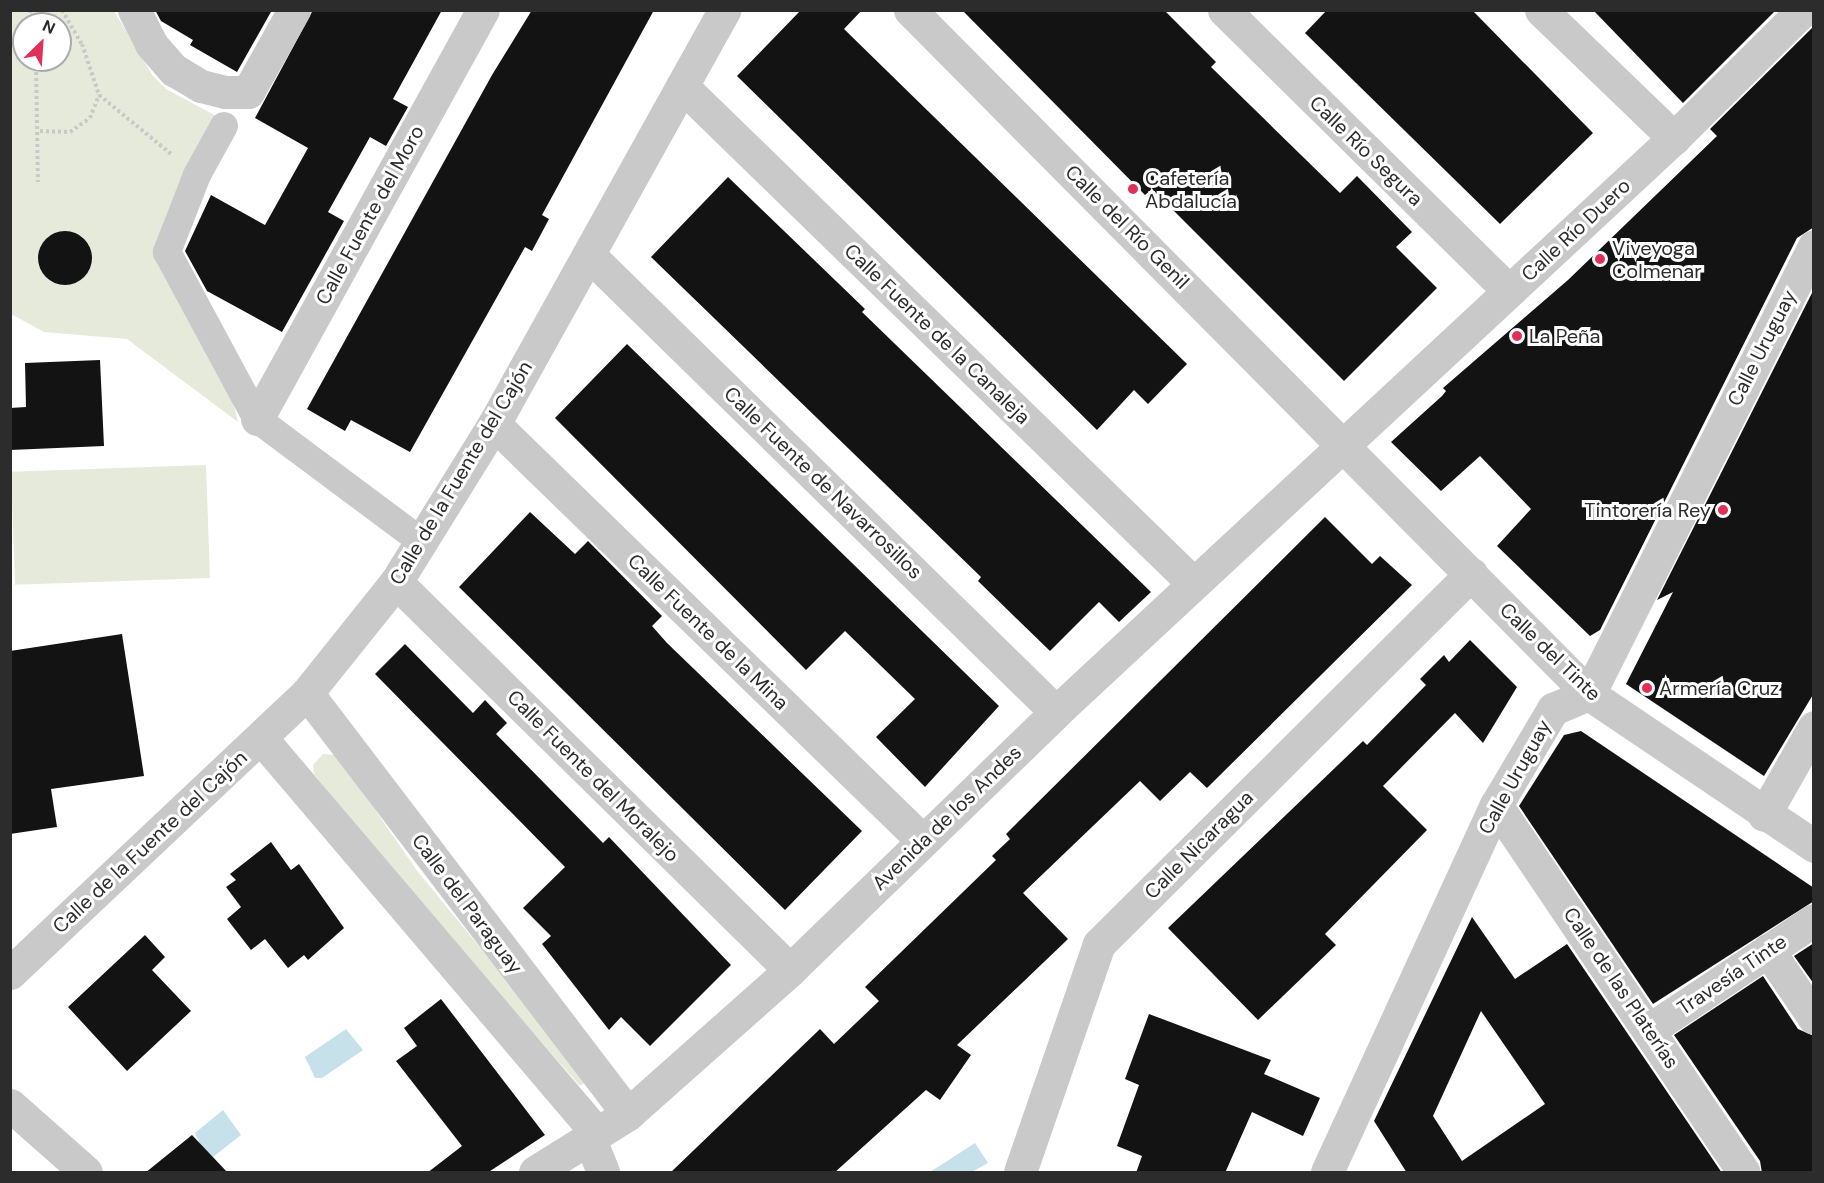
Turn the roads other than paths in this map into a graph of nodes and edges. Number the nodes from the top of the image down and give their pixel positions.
1 (134, 10) edge
2 (294, 10) edge
3 (483, 10) edge
4 (724, 10) edge
5 (910, 10) edge
6 (1224, 10) edge
7 (1541, 10) edge
8 (1803, 10) edge
9 (682, 86) junction
10 (224, 126) dead end
11 (1674, 138) junction
12 (1814, 246) edge
13 (589, 255) junction
14 (1509, 291) junction
15 (257, 419) junction
16 (494, 424) junction
17 (1344, 444) junction
18 (422, 542) junction
19 (1471, 574) junction
20 (396, 582) junction
21 (1193, 583) junction
22 (307, 693) junction
23 (1589, 694) junction
24 (1056, 712) junction
25 (1814, 727) edge
26 (261, 738) junction
27 (1496, 805) junction
28 (1764, 815) junction
29 (922, 840) junction
30 (1814, 846) edge
31 (1814, 920) edge
32 (1768, 950) junction
33 (790, 970) junction
34 (10, 973) edge
35 (1814, 1018) edge
36 (1650, 1029) junction
37 (10, 1105) edge
38 (628, 1114) junction
39 (592, 1134) junction
40 (1025, 1171) edge
41 (86, 1173) edge
42 (535, 1173) edge
43 (603, 1173) edge
44 (1327, 1173) edge
45 (1744, 1173) edge

1 - 2 street
3 - 15 street, Calle Fuente del Moro
4 - 9 street, Calle de la Fuente del Cajón
5 - 17 street, Calle del Río Genil
6 - 14 street, Calle Río Segura
7 - 11 street
8 - 11 street, Calle Río Duero
9 - 13 street, Calle de la Fuente del Cajón
9 - 21 street, Calle Fuente de la Canaleja
10 - 15 street
11 - 14 street, Calle Río Duero
12 - 23 street, Calle Uruguay
13 - 16 street, Calle de la Fuente del Cajón
13 - 24 street, Calle Fuente de Navarrosillos
14 - 17 street, Calle Río Duero
15 - 18 street
16 - 18 street, Calle de la Fuente del Cajón
16 - 29 street, Calle Fuente de la Mina
17 - 19 street, Calle del Tinte
17 - 21 street, Avenida de los Andes
18 - 20 street, Calle de la Fuente del Cajón
19 - 23 street, Calle del Tinte
19 - 40 street, Calle Nicaragua
20 - 22 street, Calle de la Fuente del Cajón
20 - 33 street, Calle Fuente del Moralejo
21 - 24 street, Avenida de los Andes
22 - 26 street, Calle de la Fuente del Cajón
22 - 38 street, Calle del Paraguay
23 - 27 street, Calle Uruguay
23 - 28 street, Calle del Tinte
24 - 29 street, Avenida de los Andes
25 - 28 street
26 - 34 street, Calle de la Fuente del Cajón
26 - 39 street
27 - 36 street, Calle de las Platerías
27 - 44 street, Calle Uruguay
28 - 30 street, Calle del Tinte
29 - 33 street, Avenida de los Andes
31 - 32 street, Travesía Tinte
32 - 35 street
32 - 36 street, Travesía Tinte
33 - 38 street, Avenida de los Andes
36 - 45 street, Calle de las Platerías
37 - 41 street
38 - 39 street, Avenida de los Andes
39 - 42 street, Avenida de los Andes
39 - 43 street

